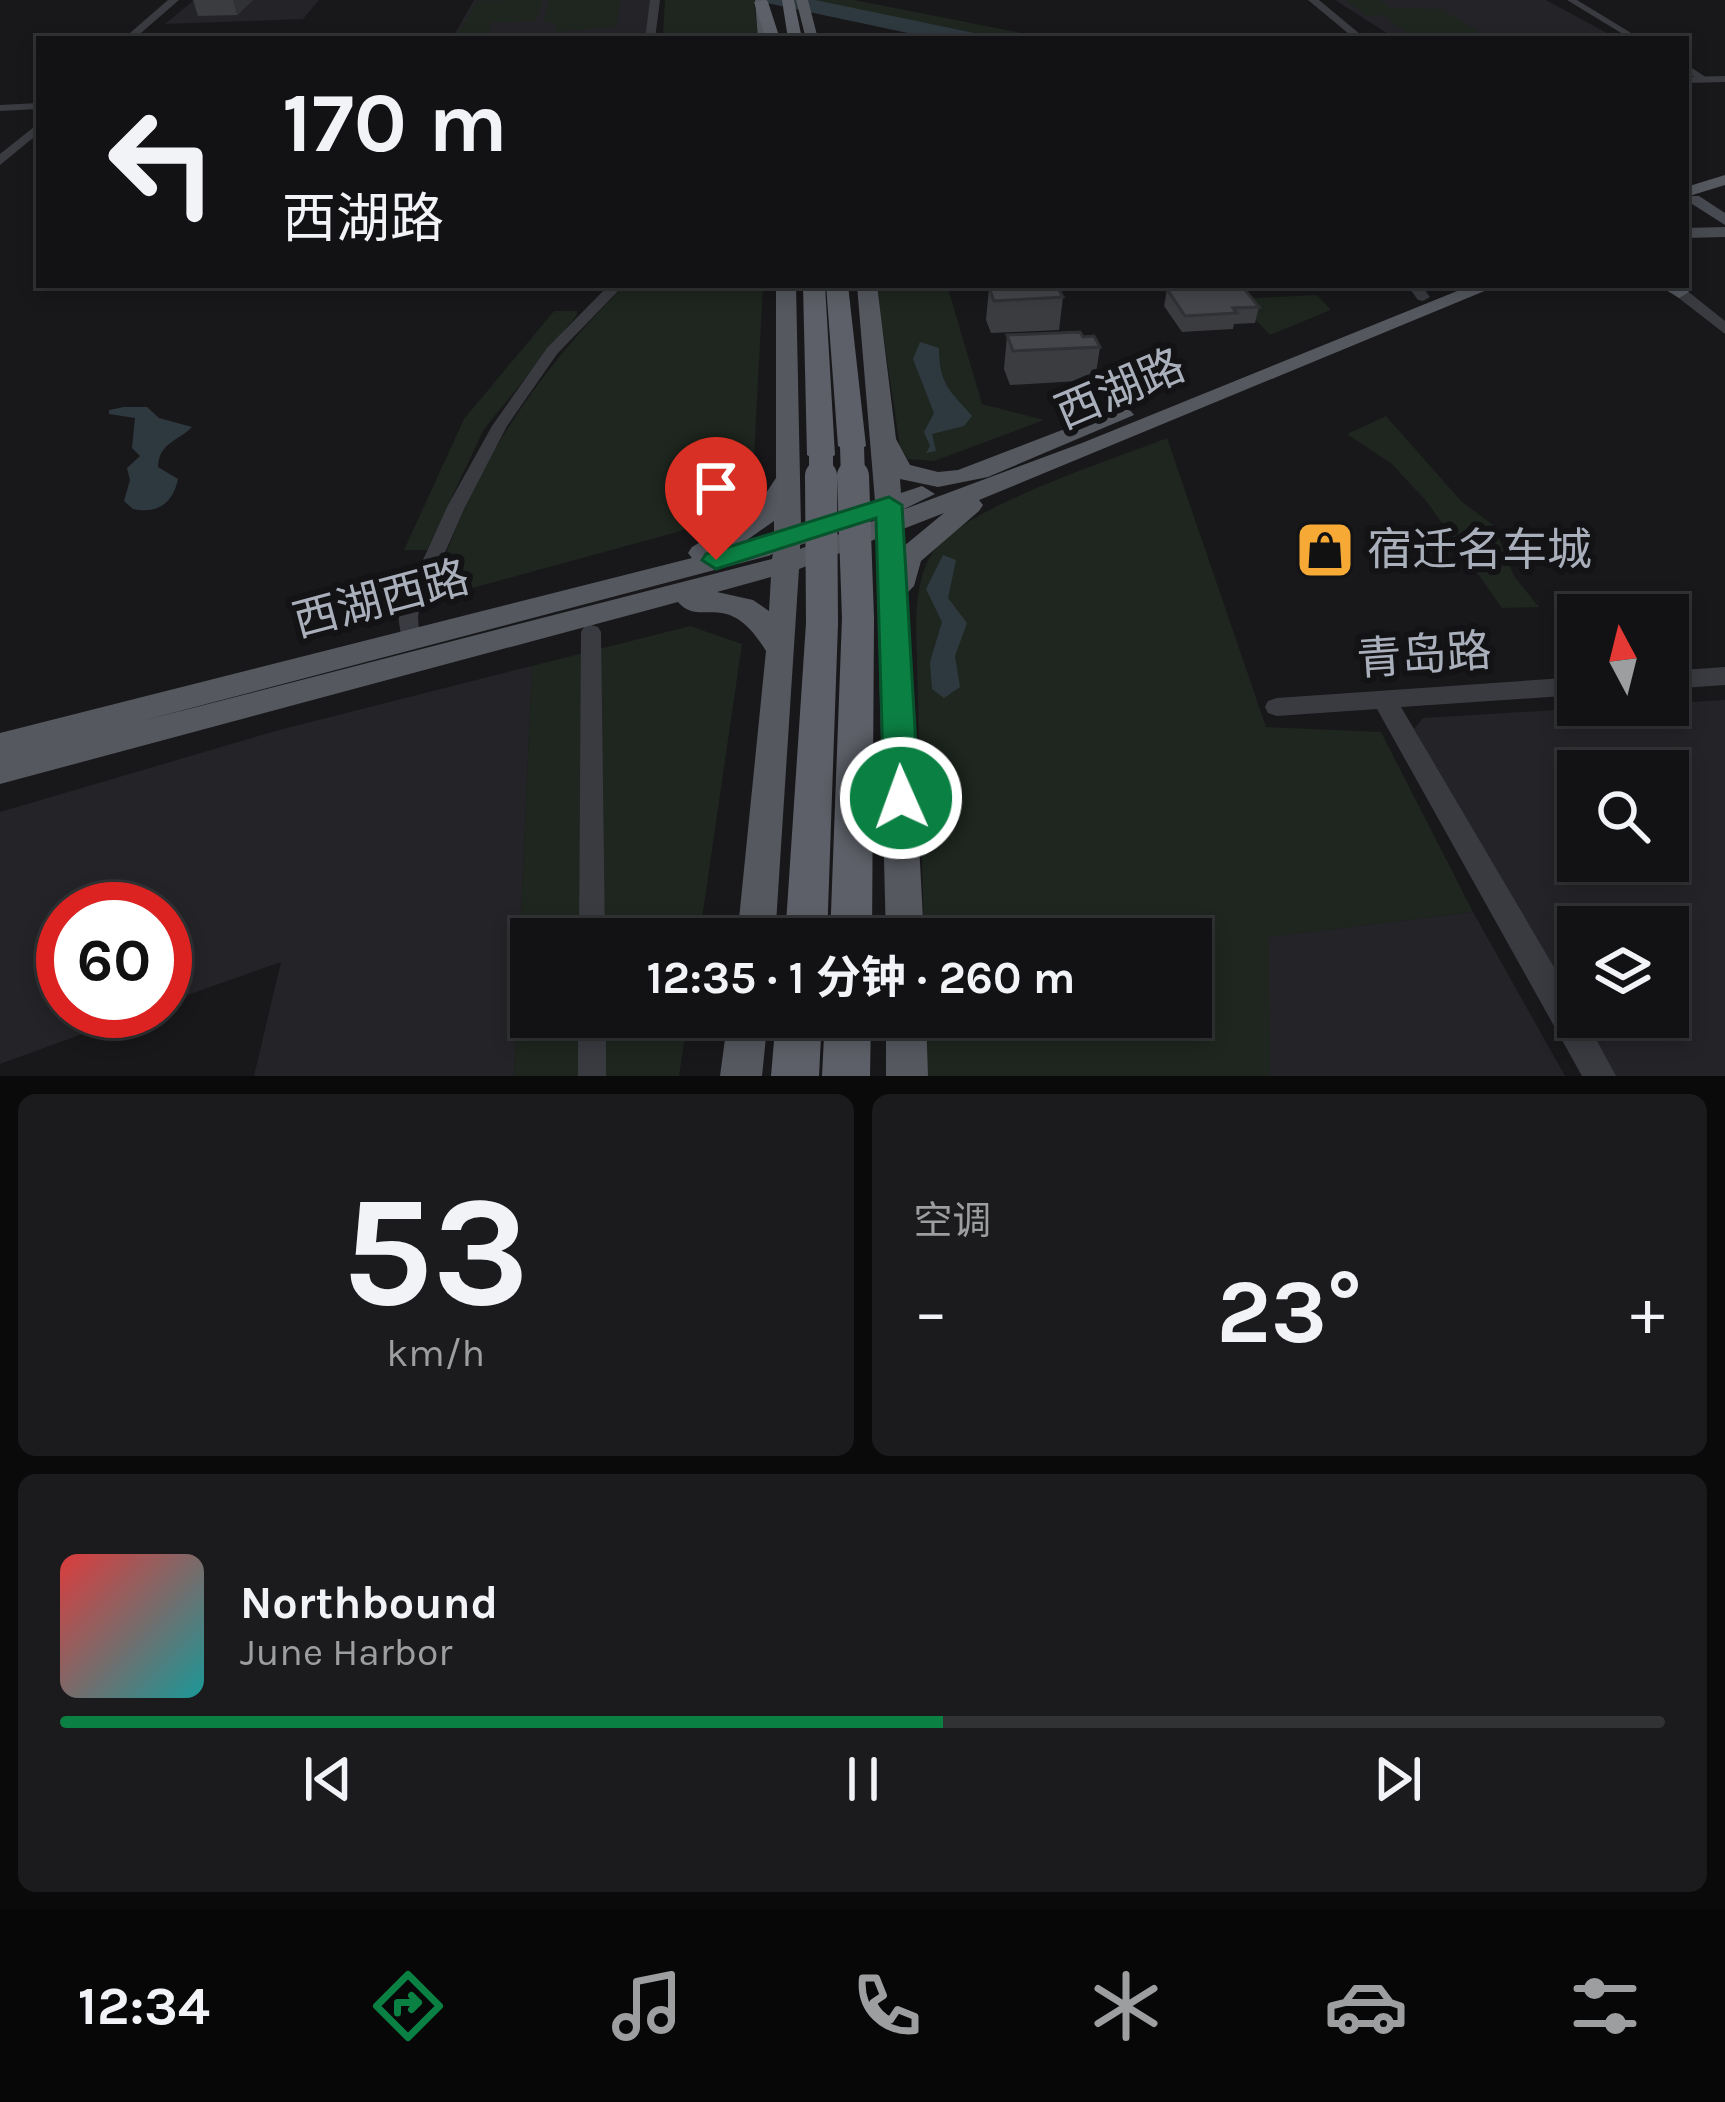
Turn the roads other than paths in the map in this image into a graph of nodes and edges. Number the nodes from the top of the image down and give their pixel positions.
1 (174, 0) edge
2 (184, 0) edge
3 (655, 0) edge
4 (1317, 0) edge
5 (1571, 0) edge
6 (784, 6) edge
7 (132, 36) edge
8 (143, 36) edge
9 (650, 36) edge
10 (774, 36) edge
11 (802, 36) edge
12 (1361, 36) edge
13 (1632, 36) edge
14 (1689, 70) edge
15 (1725, 79) edge
16 (1689, 80) edge
17 (1705, 80) junction
18 (0, 106) edge
19 (36, 108) edge
20 (36, 111) edge
21 (36, 130) edge
22 (0, 148) edge
23 (0, 161) edge
24 (1722, 181) edge
25 (1689, 198) edge
26 (1725, 225) edge
27 (1689, 229) edge
28 (614, 288) edge
29 (787, 288) edge
30 (814, 288) edge
31 (837, 288) edge
32 (867, 288) edge
33 (1481, 288) edge
34 (1675, 288) edge
35 (1418, 291) edge
36 (1725, 326) edge
37 (883, 421) junction
38 (1087, 439) junction
39 (789, 444) junction
40 (890, 515) junction
41 (784, 553) junction
42 (498, 615) junction
43 (858, 620) junction
44 (591, 626) junction
45 (414, 650) junction
46 (779, 653) junction
47 (1725, 676) edge
48 (1689, 679) edge
49 (1557, 688) edge
50 (1384, 700) junction
51 (1276, 707) dead end
52 (0, 746) edge
53 (0, 771) edge
54 (592, 918) edge
55 (758, 918) edge
56 (809, 918) edge
57 (851, 918) edge
58 (902, 918) edge
59 (592, 1038) edge
60 (746, 1038) edge
61 (798, 1038) edge
62 (847, 1038) edge
63 (906, 1038) edge
64 (592, 1076) edge
65 (741, 1076) edge
66 (795, 1076) edge
67 (846, 1076) edge
68 (907, 1076) edge
69 (1600, 1076) edge

1 - 7 street
2 - 8 street
3 - 9 street
4 - 12 street
5 - 13 street
6 - 10 highway
6 - 11 highway
14 - 17 street
15 - 17 street
16 - 17 street
18 - 19 street
20 - 22 street
21 - 23 street
24 - 25 main road
25 - 26 main road
26 - 27 main road
28 - 45 street
29 - 39 main road
30 - 43 highway, bridge
31 - 43 highway, bridge
32 - 37 main road
33 - 38 main road, 西湖路
34 - 36 street
35 - 38 main road, 西湖路
37 - 38 main road
37 - 40 main road
38 - 40 main road, 西湖路
38 - 43 main road
39 - 41 main road
39 - 42 main road
40 - 41 main road, 西湖路
40 - 43 main road
41 - 42 main road, 西湖西路
41 - 45 main road, 西湖西路
41 - 46 main road
42 - 45 main road, 西湖西路
43 - 56 highway
43 - 57 highway
43 - 58 main road
44 - 45 main road
44 - 46 main road
44 - 54 street
45 - 52 main road, 西湖西路
45 - 53 main road, 西湖西路
46 - 55 main road
47 - 48 street
49 - 50 street, 青岛路
50 - 51 street, 青岛路
50 - 69 street
59 - 64 street
60 - 65 main road
61 - 66 highway
62 - 67 highway
63 - 68 main road

